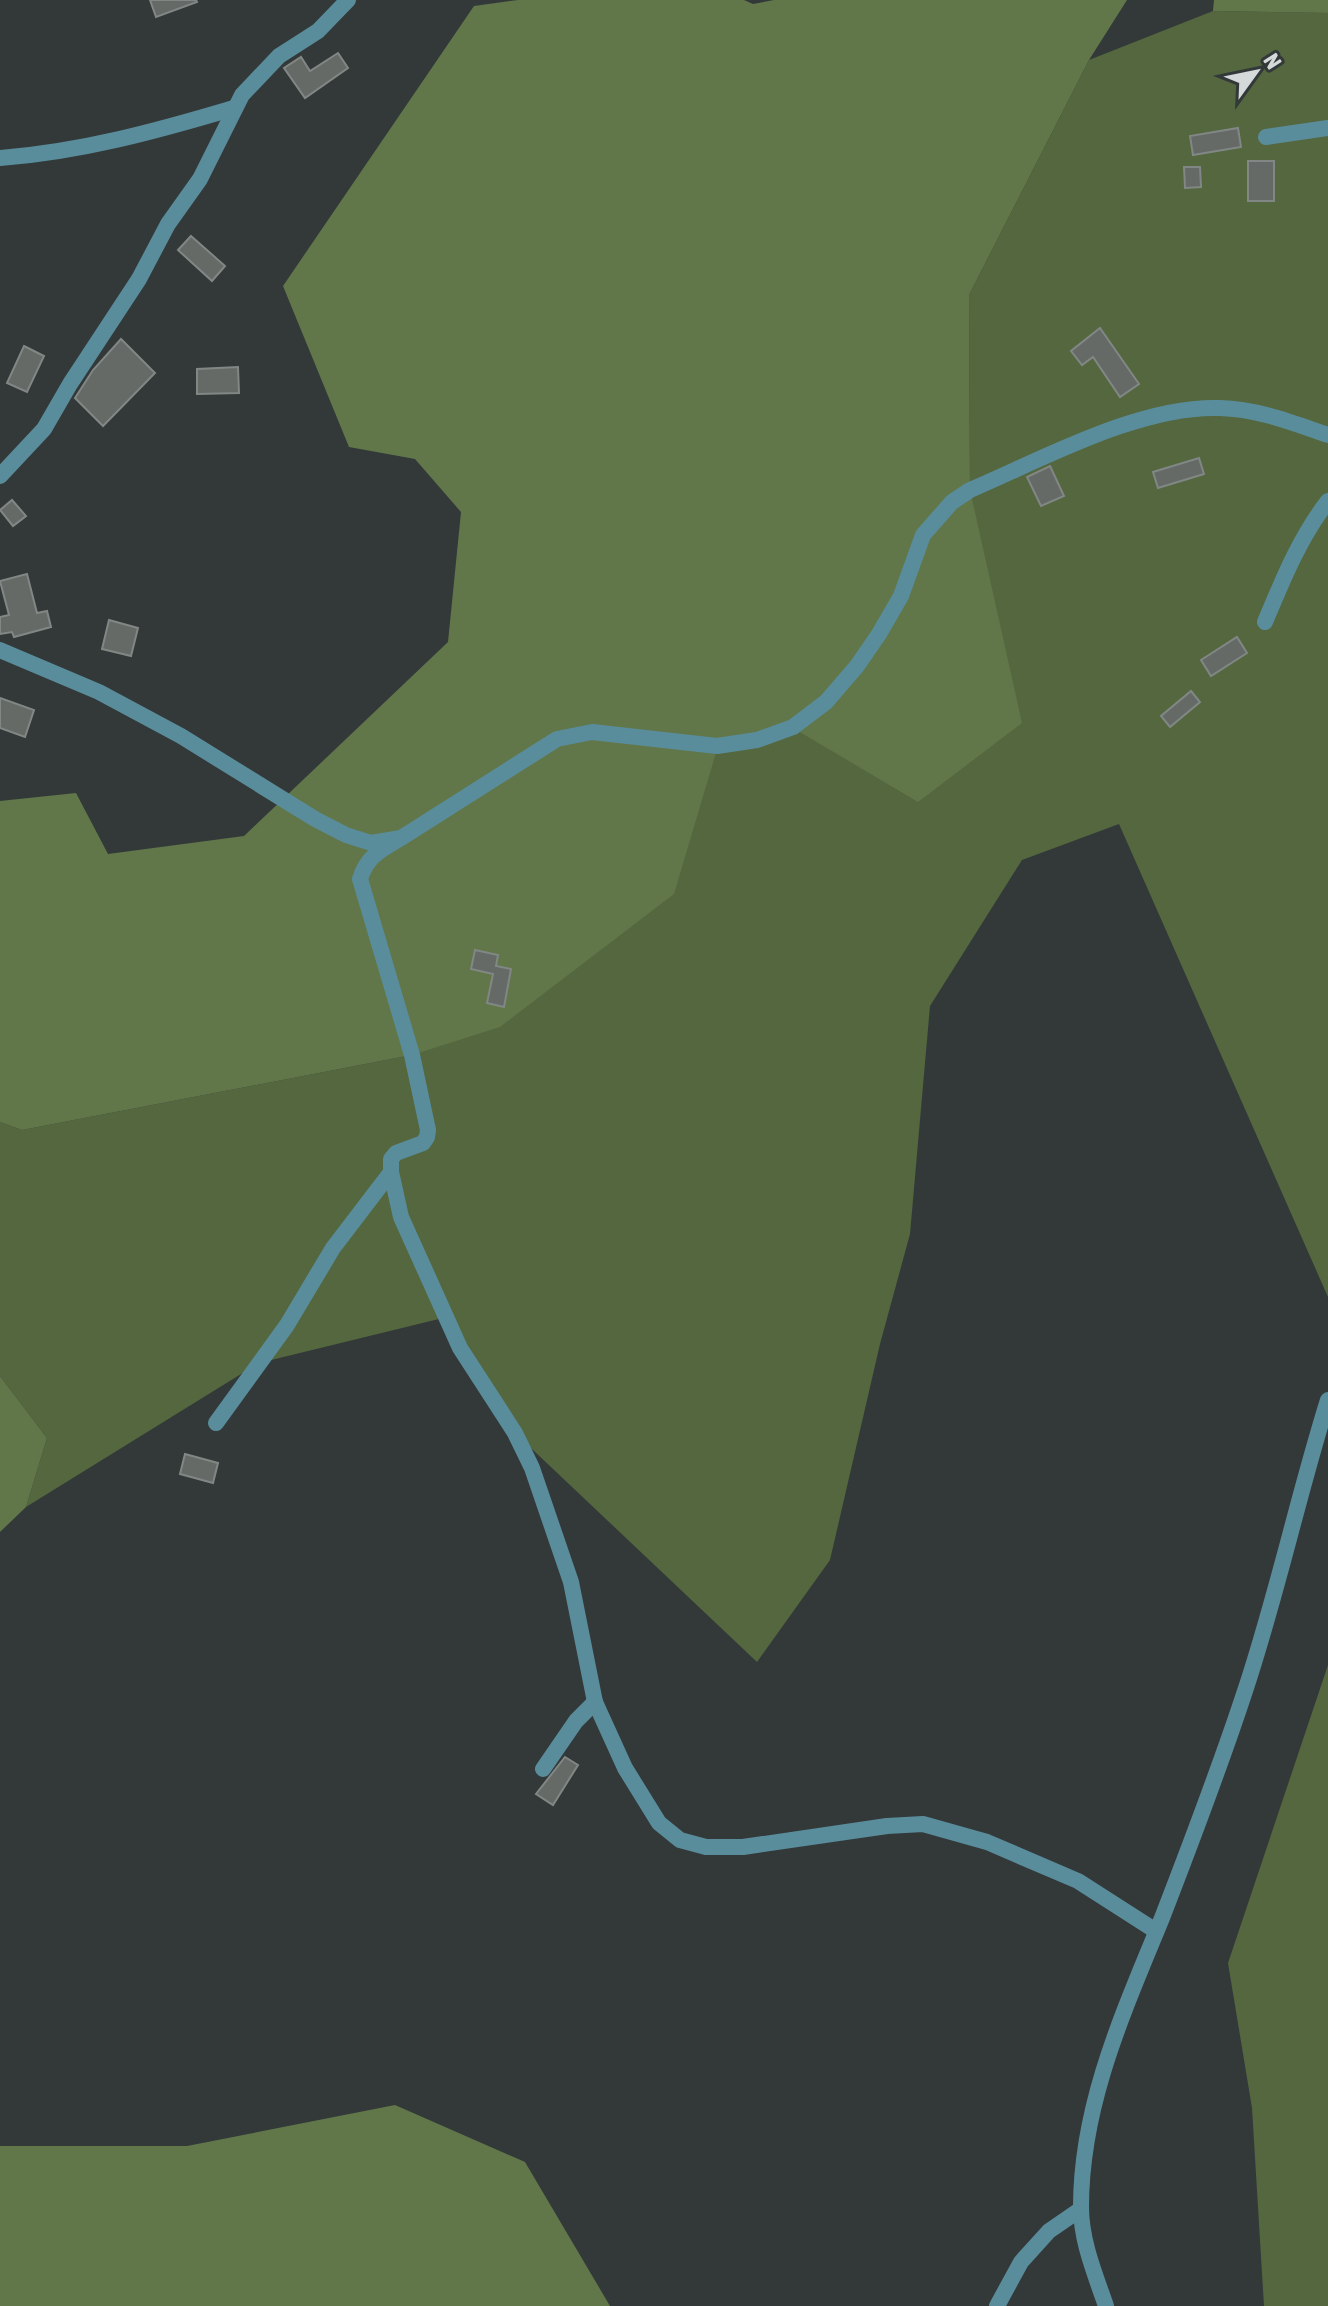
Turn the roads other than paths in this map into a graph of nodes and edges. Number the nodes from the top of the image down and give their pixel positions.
1 (348, 0) edge
2 (234, 108) junction
3 (1328, 128) edge
4 (1266, 137) dead end
5 (0, 158) edge
6 (1328, 435) edge
7 (0, 476) edge
8 (1328, 501) edge
9 (1265, 622) dead end
10 (0, 650) edge
11 (401, 838) junction
12 (391, 1172) junction
13 (1328, 1400) edge
14 (216, 1423) dead end
15 (595, 1702) junction
16 (543, 1769) dead end
17 (1156, 1931) junction
18 (1081, 2209) junction
19 (997, 2306) edge
20 (1106, 2306) edge

1 - 2 street
2 - 5 street
2 - 7 street
3 - 4 street
6 - 11 street
8 - 9 street
10 - 11 street
11 - 12 street
12 - 14 street
12 - 15 street
13 - 17 street
15 - 16 street
15 - 17 street
17 - 18 street
18 - 19 street
18 - 20 street

